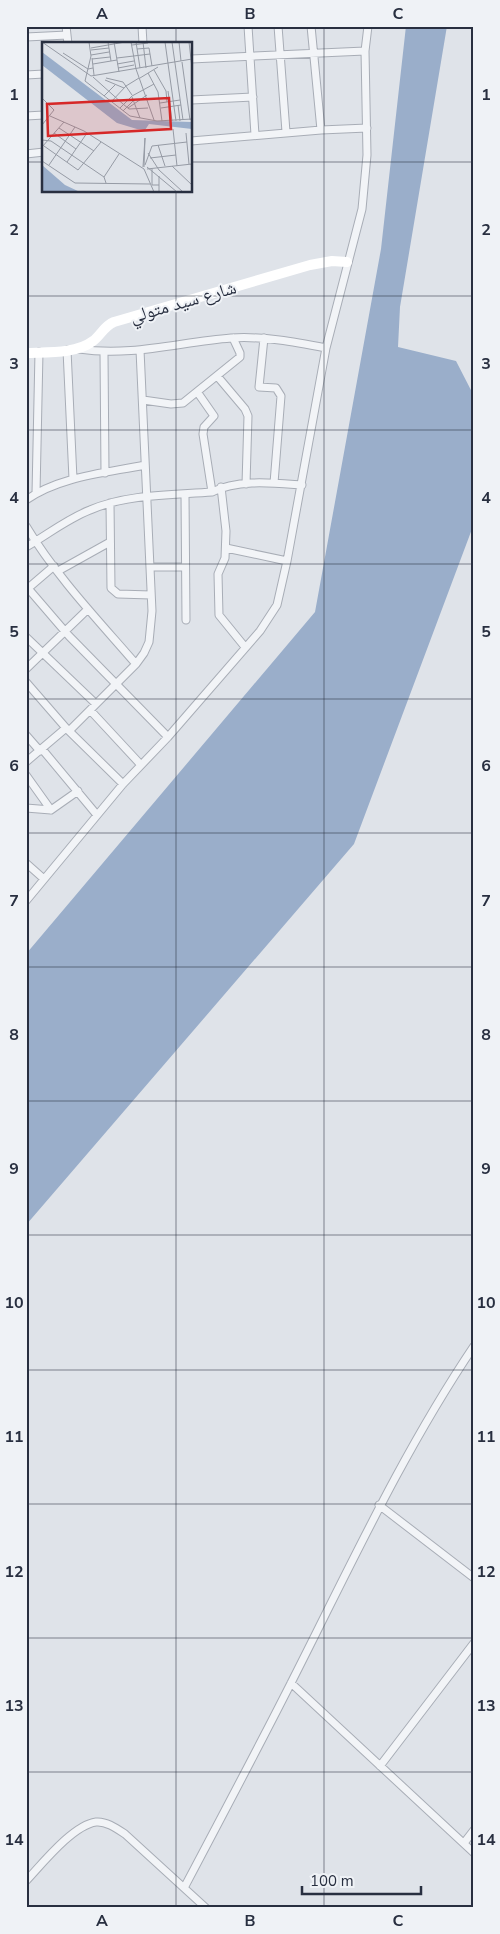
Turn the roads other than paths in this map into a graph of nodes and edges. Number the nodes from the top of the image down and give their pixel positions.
1 (66, 26) edge
2 (142, 26) edge
3 (248, 26) edge
4 (278, 26) edge
5 (311, 26) edge
6 (368, 26) edge
7 (67, 35) junction
8 (26, 37) edge
9 (68, 42) edge
10 (143, 42) edge
11 (366, 51) junction
12 (314, 52) junction
13 (280, 54) junction
14 (250, 55) junction
15 (192, 59) edge
16 (42, 74) edge
17 (26, 75) edge
18 (253, 97) junction
19 (192, 100) edge
20 (42, 115) edge
21 (26, 116) edge
22 (367, 128) junction
23 (321, 130) junction
24 (286, 132) junction
25 (255, 135) junction
26 (192, 141) edge
27 (42, 152) edge
28 (26, 154) edge
29 (347, 262) junction
30 (233, 338) junction
31 (264, 338) junction
32 (326, 348) junction
33 (72, 349) junction
34 (140, 350) junction
35 (39, 352) junction
36 (104, 352) junction
37 (26, 353) edge
38 (218, 377) junction
39 (198, 393) junction
40 (143, 400) junction
41 (145, 465) junction
42 (105, 473) junction
43 (73, 479) junction
44 (246, 484) junction
45 (274, 484) junction
46 (302, 485) junction
47 (221, 487) junction
48 (212, 492) junction
49 (36, 493) junction
50 (185, 494) junction
51 (147, 497) junction
52 (26, 500) edge
53 (110, 503) junction
54 (26, 526) edge
55 (36, 542) junction
56 (110, 542) junction
57 (26, 547) edge
58 (226, 548) junction
59 (288, 561) junction
60 (150, 567) junction
61 (184, 567) junction
62 (56, 568) junction
63 (27, 588) edge
64 (151, 595) junction
65 (88, 610) junction
66 (186, 620) dead end
67 (65, 631) junction
68 (26, 637) edge
69 (245, 647) junction
70 (42, 654) junction
71 (136, 664) junction
72 (26, 669) edge
73 (26, 682) edge
74 (117, 683) junction
75 (96, 704) junction
76 (90, 710) junction
77 (68, 730) junction
78 (26, 735) edge
79 (168, 737) junction
80 (41, 750) junction
81 (26, 762) edge
82 (141, 765) junction
83 (26, 775) edge
84 (123, 784) junction
85 (78, 792) junction
86 (26, 808) edge
87 (50, 810) junction
88 (97, 815) junction
89 (26, 863) edge
90 (44, 879) junction
91 (26, 901) edge
92 (474, 1346) edge
93 (379, 1505) junction
94 (474, 1578) edge
95 (474, 1643) edge
96 (291, 1683) junction
97 (380, 1766) junction
98 (474, 1830) edge
99 (464, 1843) junction
100 (474, 1853) edge
101 (26, 1881) edge
102 (184, 1888) junction
103 (206, 1908) edge

1 - 7 street
2 - 10 street
3 - 14 street
4 - 13 street
5 - 12 street
6 - 11 street
7 - 8 street
7 - 9 street
11 - 12 street
11 - 22 street
12 - 13 street
12 - 23 street
13 - 14 street
13 - 24 street
14 - 15 street
14 - 18 street
16 - 17 street
18 - 19 street
18 - 25 street
20 - 21 street
22 - 23 street
22 - 29 street
23 - 24 street
24 - 25 street
25 - 26 street
27 - 28 street
29 - 32 street
29 - 33 street, شارع سيد متولي
30 - 31 street
30 - 34 street
30 - 38 street
31 - 32 street
31 - 45 street
32 - 46 street
33 - 35 street, شارع سيد متولي
33 - 36 street
33 - 43 street
34 - 36 street
34 - 40 street
35 - 37 street, شارع سيد متولي
35 - 49 street
36 - 42 street
38 - 39 street
38 - 44 street
39 - 40 street
39 - 48 street
40 - 41 street
41 - 42 street
41 - 51 street
42 - 43 street
43 - 49 street
44 - 45 street
44 - 47 street
45 - 46 street
46 - 59 street
47 - 48 street
47 - 58 street
48 - 50 street
49 - 52 street
50 - 51 street
50 - 61 street
51 - 53 street
51 - 60 street
53 - 55 street
53 - 56 street
54 - 55 street
55 - 57 street
55 - 62 street
56 - 62 street
56 - 64 street
58 - 59 street
58 - 69 street
59 - 69 street
60 - 61 street
60 - 64 street
61 - 66 street
62 - 63 street
62 - 65 street
63 - 67 street
64 - 71 street
65 - 67 street
65 - 71 street
67 - 70 street
67 - 74 street
68 - 70 street
69 - 79 street
70 - 72 street
70 - 75 street
71 - 74 street
73 - 77 street
74 - 75 street
74 - 79 street
75 - 76 street
76 - 77 street
76 - 82 street
77 - 80 street
77 - 84 street
78 - 80 street
79 - 82 street
80 - 81 street
80 - 85 street
82 - 84 street
83 - 87 street
84 - 88 street
85 - 87 street
85 - 88 street
86 - 87 street
88 - 90 street
89 - 90 street
90 - 91 street
92 - 93 street
93 - 94 street
93 - 96 street
95 - 97 street
96 - 97 street
96 - 102 street
97 - 99 street
98 - 99 street
99 - 100 street
101 - 102 street
102 - 103 street

